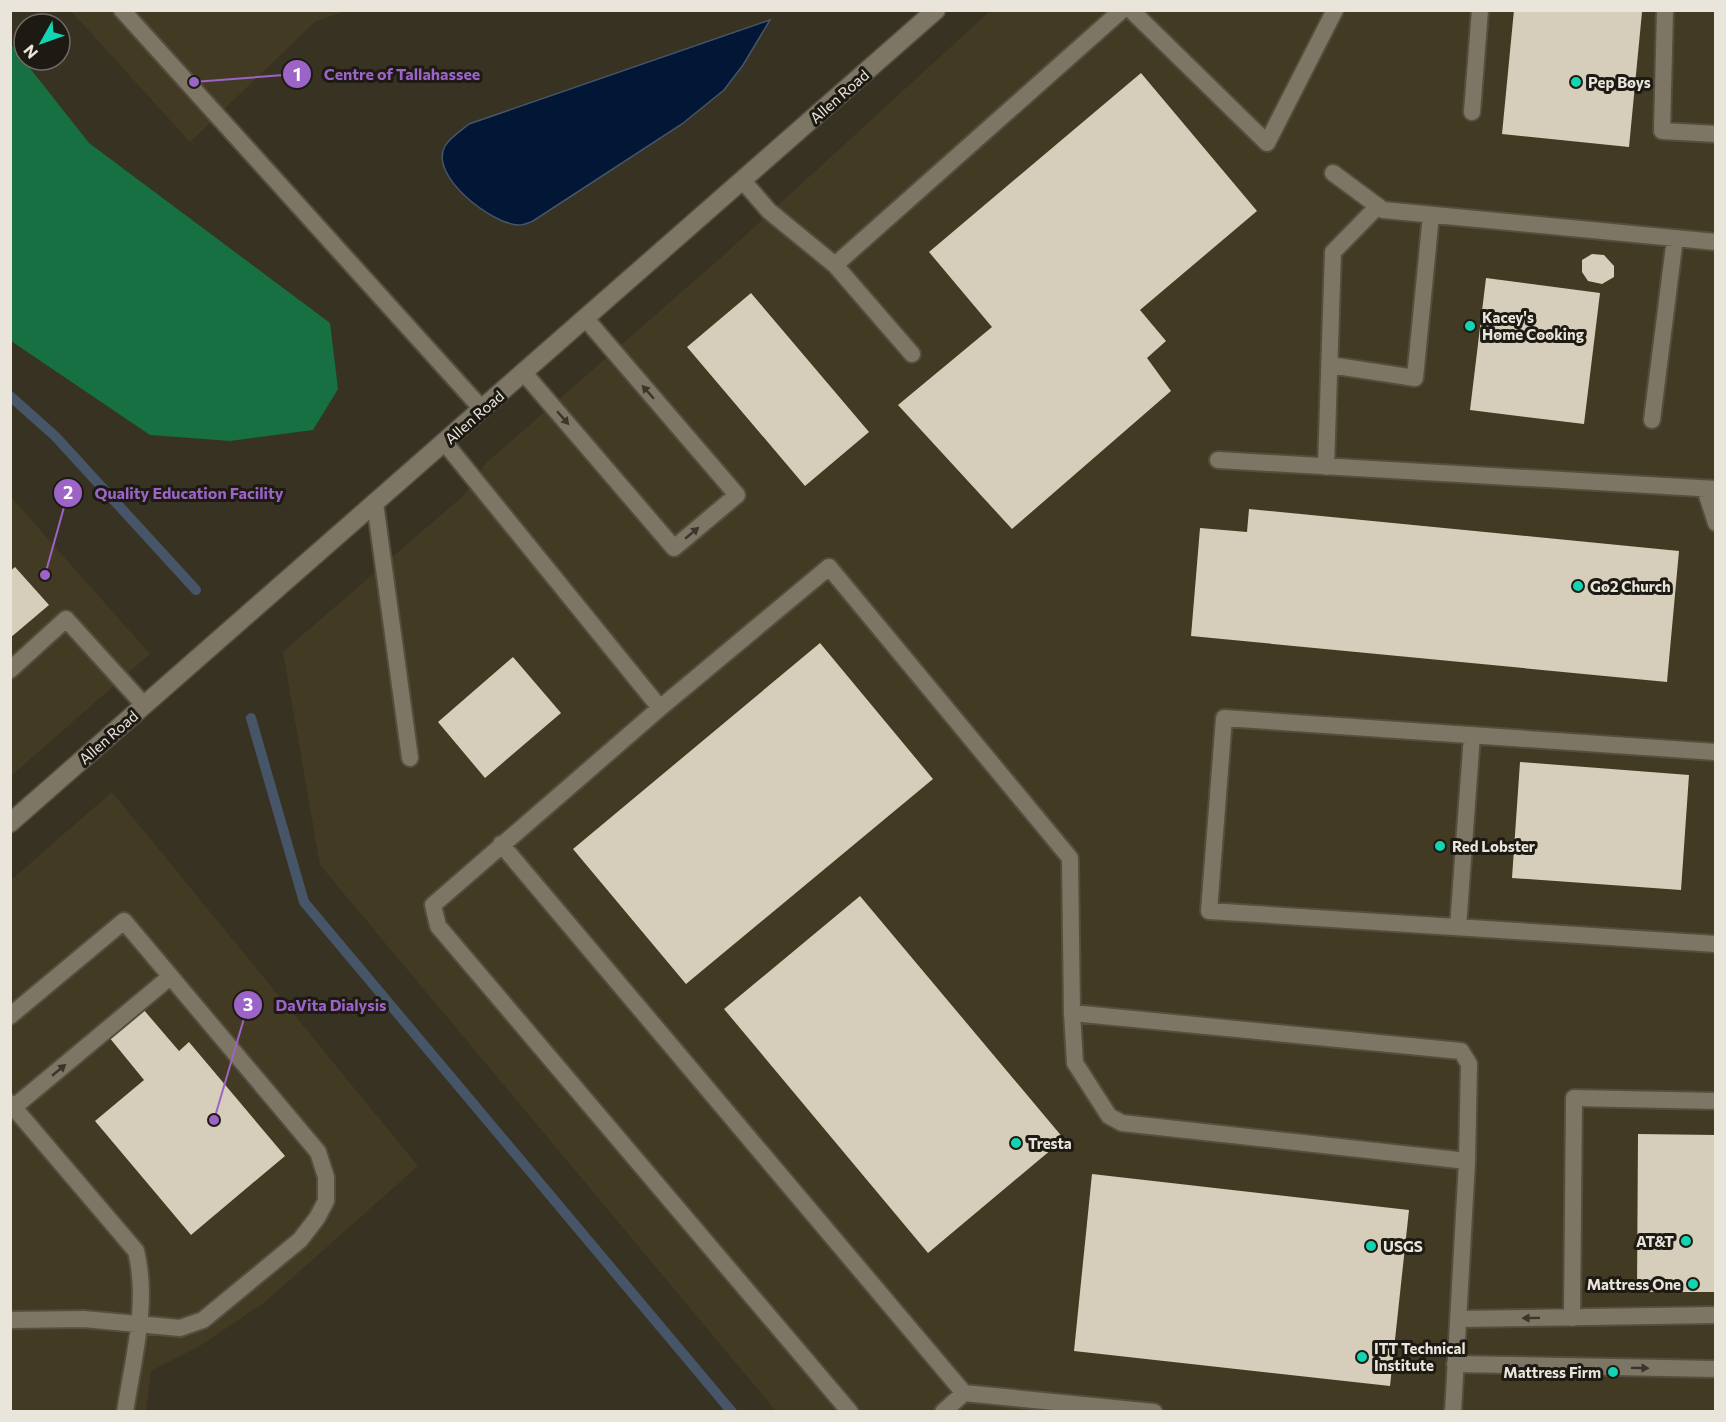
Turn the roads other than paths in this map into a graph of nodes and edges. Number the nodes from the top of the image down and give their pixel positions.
1 (122, 10) edge
2 (936, 10) edge
3 (1122, 10) edge
4 (1131, 10) edge
5 (1335, 10) edge
6 (1479, 10) edge
7 (1665, 10) edge
8 (1472, 112) dead end
9 (1716, 134) edge
10 (1333, 174) dead end
11 (743, 181) junction
12 (1378, 206) junction
13 (1431, 215) junction
14 (1675, 238) junction
15 (1716, 242) edge
16 (835, 265) junction
17 (586, 319) junction
18 (912, 354) dead end
19 (1330, 365) junction
20 (524, 373) junction
21 (482, 409) junction
22 (1652, 420) dead end
23 (445, 443) junction
24 (1218, 460) dead end
25 (1326, 466) junction
26 (1710, 489) edge
27 (375, 503) junction
28 (1716, 523) edge
29 (10, 670) edge
30 (144, 705) junction
31 (660, 708) junction
32 (1472, 735) junction
33 (1716, 752) edge
34 (410, 758) dead end
35 (10, 823) edge
36 (501, 844) junction
37 (1458, 927) junction
38 (1716, 944) edge
39 (170, 977) junction
40 (1072, 1012) junction
41 (10, 1016) edge
42 (1716, 1101) edge
43 (12, 1105) edge
44 (1467, 1161) junction
45 (1716, 1315) edge
46 (1572, 1318) junction
47 (1458, 1319) junction
48 (10, 1320) edge
49 (138, 1326) junction
50 (1455, 1364) junction
51 (1716, 1369) edge
52 (964, 1393) junction
53 (125, 1412) edge
54 (850, 1412) edge
55 (943, 1412) edge
56 (1154, 1412) edge
57 (1453, 1412) edge

1 - 21 lane
2 - 11 street, Allen Road
3 - 16 lane
4 - 5 lane
6 - 8 lane
7 - 9 lane
10 - 12 lane
11 - 16 lane
11 - 17 street, Allen Road
12 - 13 lane
12 - 19 lane
13 - 14 lane
13 - 19 lane
14 - 15 lane
14 - 22 lane
16 - 18 lane
17 - 20 street, Allen Road
20 -> 17 lane
19 - 25 lane
20 - 21 street, Allen Road
21 - 23 street, Allen Road
23 - 27 street, Allen Road
23 - 31 lane
24 - 25 lane
25 - 26 lane
26 - 28 lane
27 - 30 street, Allen Road
27 - 34 lane
29 - 30 lane
30 - 35 street, Allen Road
31 - 36 lane
31 - 40 lane
32 - 33 lane
32 - 37 lane
32 - 37 lane
36 - 52 lane
36 - 54 lane
37 - 38 lane
39 - 41 lane
43 -> 39 lane
39 - 49 lane
40 - 44 lane
40 - 44 lane
42 - 46 lane
43 - 49 lane
44 - 47 lane
45 - 46 lane
46 -> 47 lane
47 - 50 lane
48 - 49 lane
49 - 53 lane
50 -> 51 lane
50 - 57 lane
52 - 55 lane
52 - 56 lane

